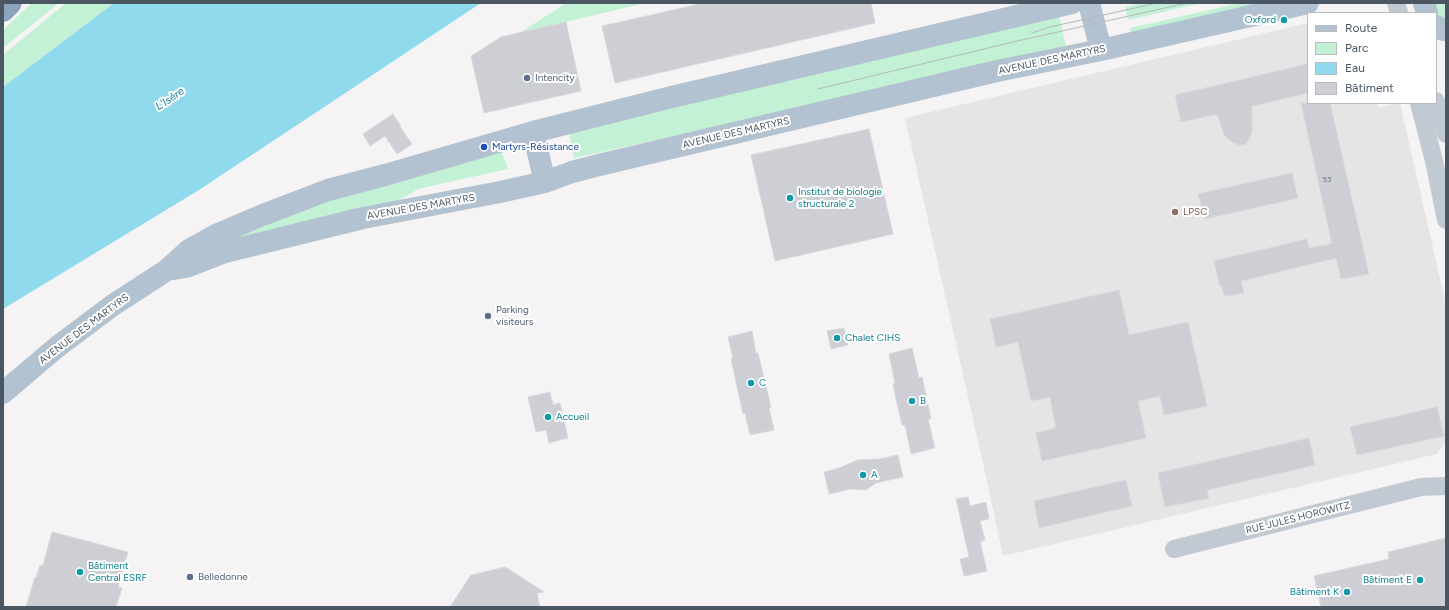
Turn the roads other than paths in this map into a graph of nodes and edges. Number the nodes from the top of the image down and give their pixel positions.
1 (10, 3) edge
2 (1072, 3) edge
3 (1089, 3) edge
4 (1308, 3) edge
5 (3, 10) edge
6 (1101, 50) junction
7 (1419, 104) edge
8 (1437, 104) edge
9 (533, 132) junction
10 (1446, 134) edge
11 (545, 182) junction
12 (1446, 220) edge
13 (167, 270) junction
14 (3, 393) edge
15 (1446, 475) edge
16 (1446, 486) edge
17 (1422, 487) junction
18 (1174, 549) dead end

1 - 5 highway
2 - 9 main road, AVENUE DES MARTYRS
3 - 6 main road
4 - 6 main road, AVENUE DES MARTYRS
6 - 11 main road, AVENUE DES MARTYRS
7 - 12 street
8 - 10 street
9 - 11 main road
9 - 13 main road, AVENUE DES MARTYRS
11 - 13 main road, AVENUE DES MARTYRS
13 - 14 main road, AVENUE DES MARTYRS
15 - 17 street, RUE JULES HOROWITZ
16 - 17 street, RUE JULES HOROWITZ
17 - 18 street, RUE JULES HOROWITZ

